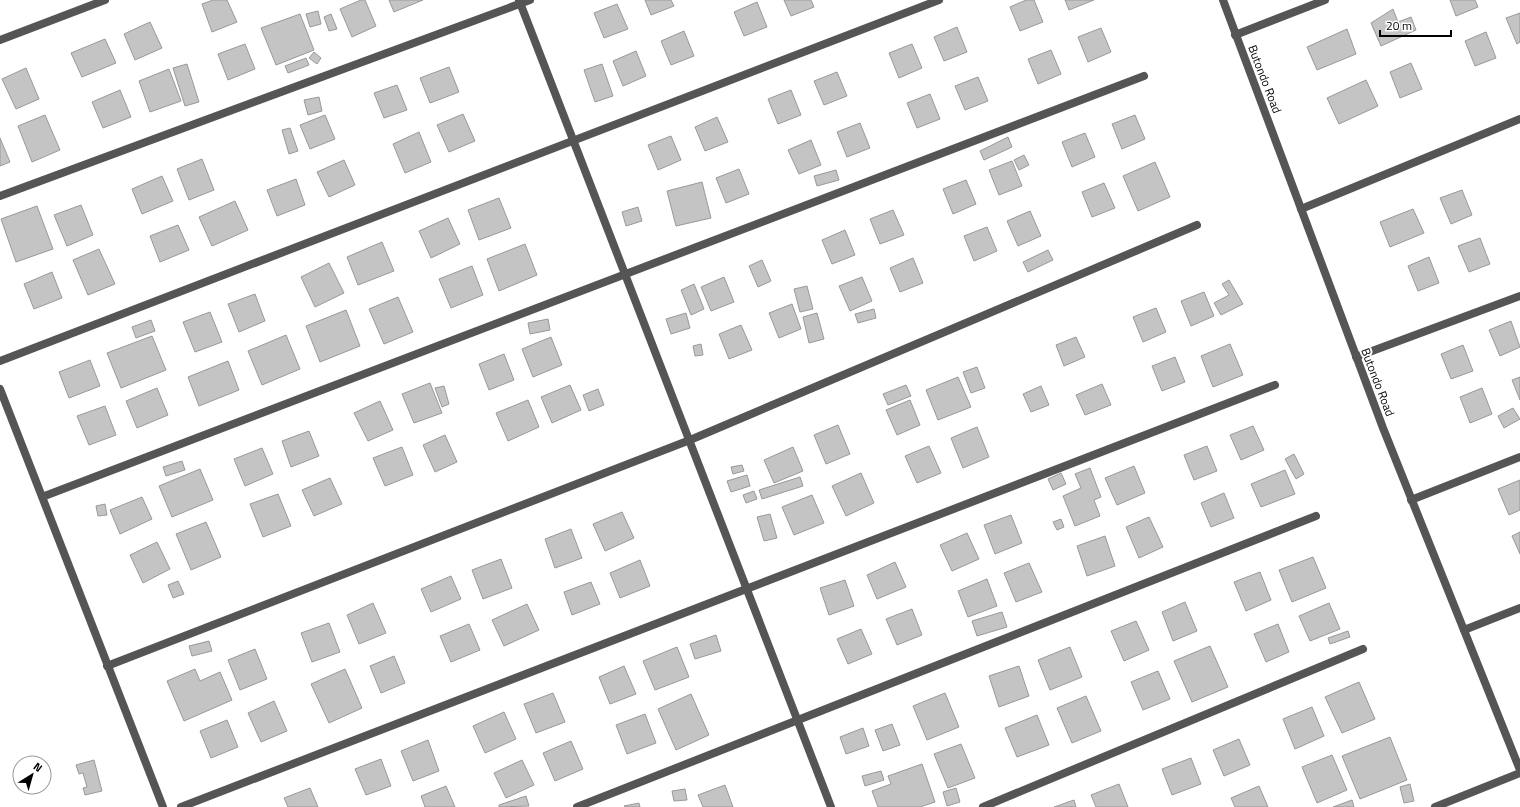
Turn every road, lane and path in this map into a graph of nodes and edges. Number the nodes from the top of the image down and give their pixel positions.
1 (105, 0) edge
2 (530, 0) edge
3 (939, 0) edge
4 (1222, 0) edge
5 (1325, 0) edge
6 (520, 2) edge
7 (1235, 35) junction
8 (0, 40) edge
9 (1144, 76) dead end
10 (1520, 119) edge
11 (574, 140) junction
12 (0, 196) edge
13 (1301, 209) junction
14 (1196, 225) dead end
15 (626, 274) junction
16 (1520, 296) edge
17 (1356, 357) junction
18 (0, 361) edge
19 (1274, 385) dead end
20 (0, 389) edge
21 (690, 440) junction
22 (1520, 456) edge
23 (42, 497) junction
24 (1411, 500) junction
25 (1316, 516) dead end
26 (746, 587) junction
27 (1520, 608) edge
28 (1464, 630) junction
29 (1363, 649) dead end
30 (107, 666) junction
31 (798, 721) junction
32 (1520, 770) edge
33 (1520, 773) edge
34 (163, 807) edge
35 (181, 807) edge
36 (577, 807) edge
37 (831, 807) edge
38 (983, 807) edge
39 (1435, 807) edge

1 - 8 street
2 - 6 street
3 - 11 street
4 - 7 street, Butondo Road
5 - 7 street
6 - 11 street
6 - 12 street
7 - 13 street, Butondo Road
9 - 15 street
10 - 13 street
11 - 15 street
11 - 18 street
13 - 17 street, Butondo Road
14 - 21 street
15 - 21 street
15 - 23 street
16 - 17 street
17 - 24 street, Butondo Road
19 - 26 street
20 - 23 street
21 - 26 street
21 - 30 street
22 - 24 street
23 - 30 street
24 - 28 street, Butondo Road
25 - 31 street
26 - 31 street
26 - 35 street
27 - 28 street
28 - 32 street, Butondo Road
29 - 38 street
30 - 34 street
31 - 36 street
31 - 37 street
33 - 39 street

